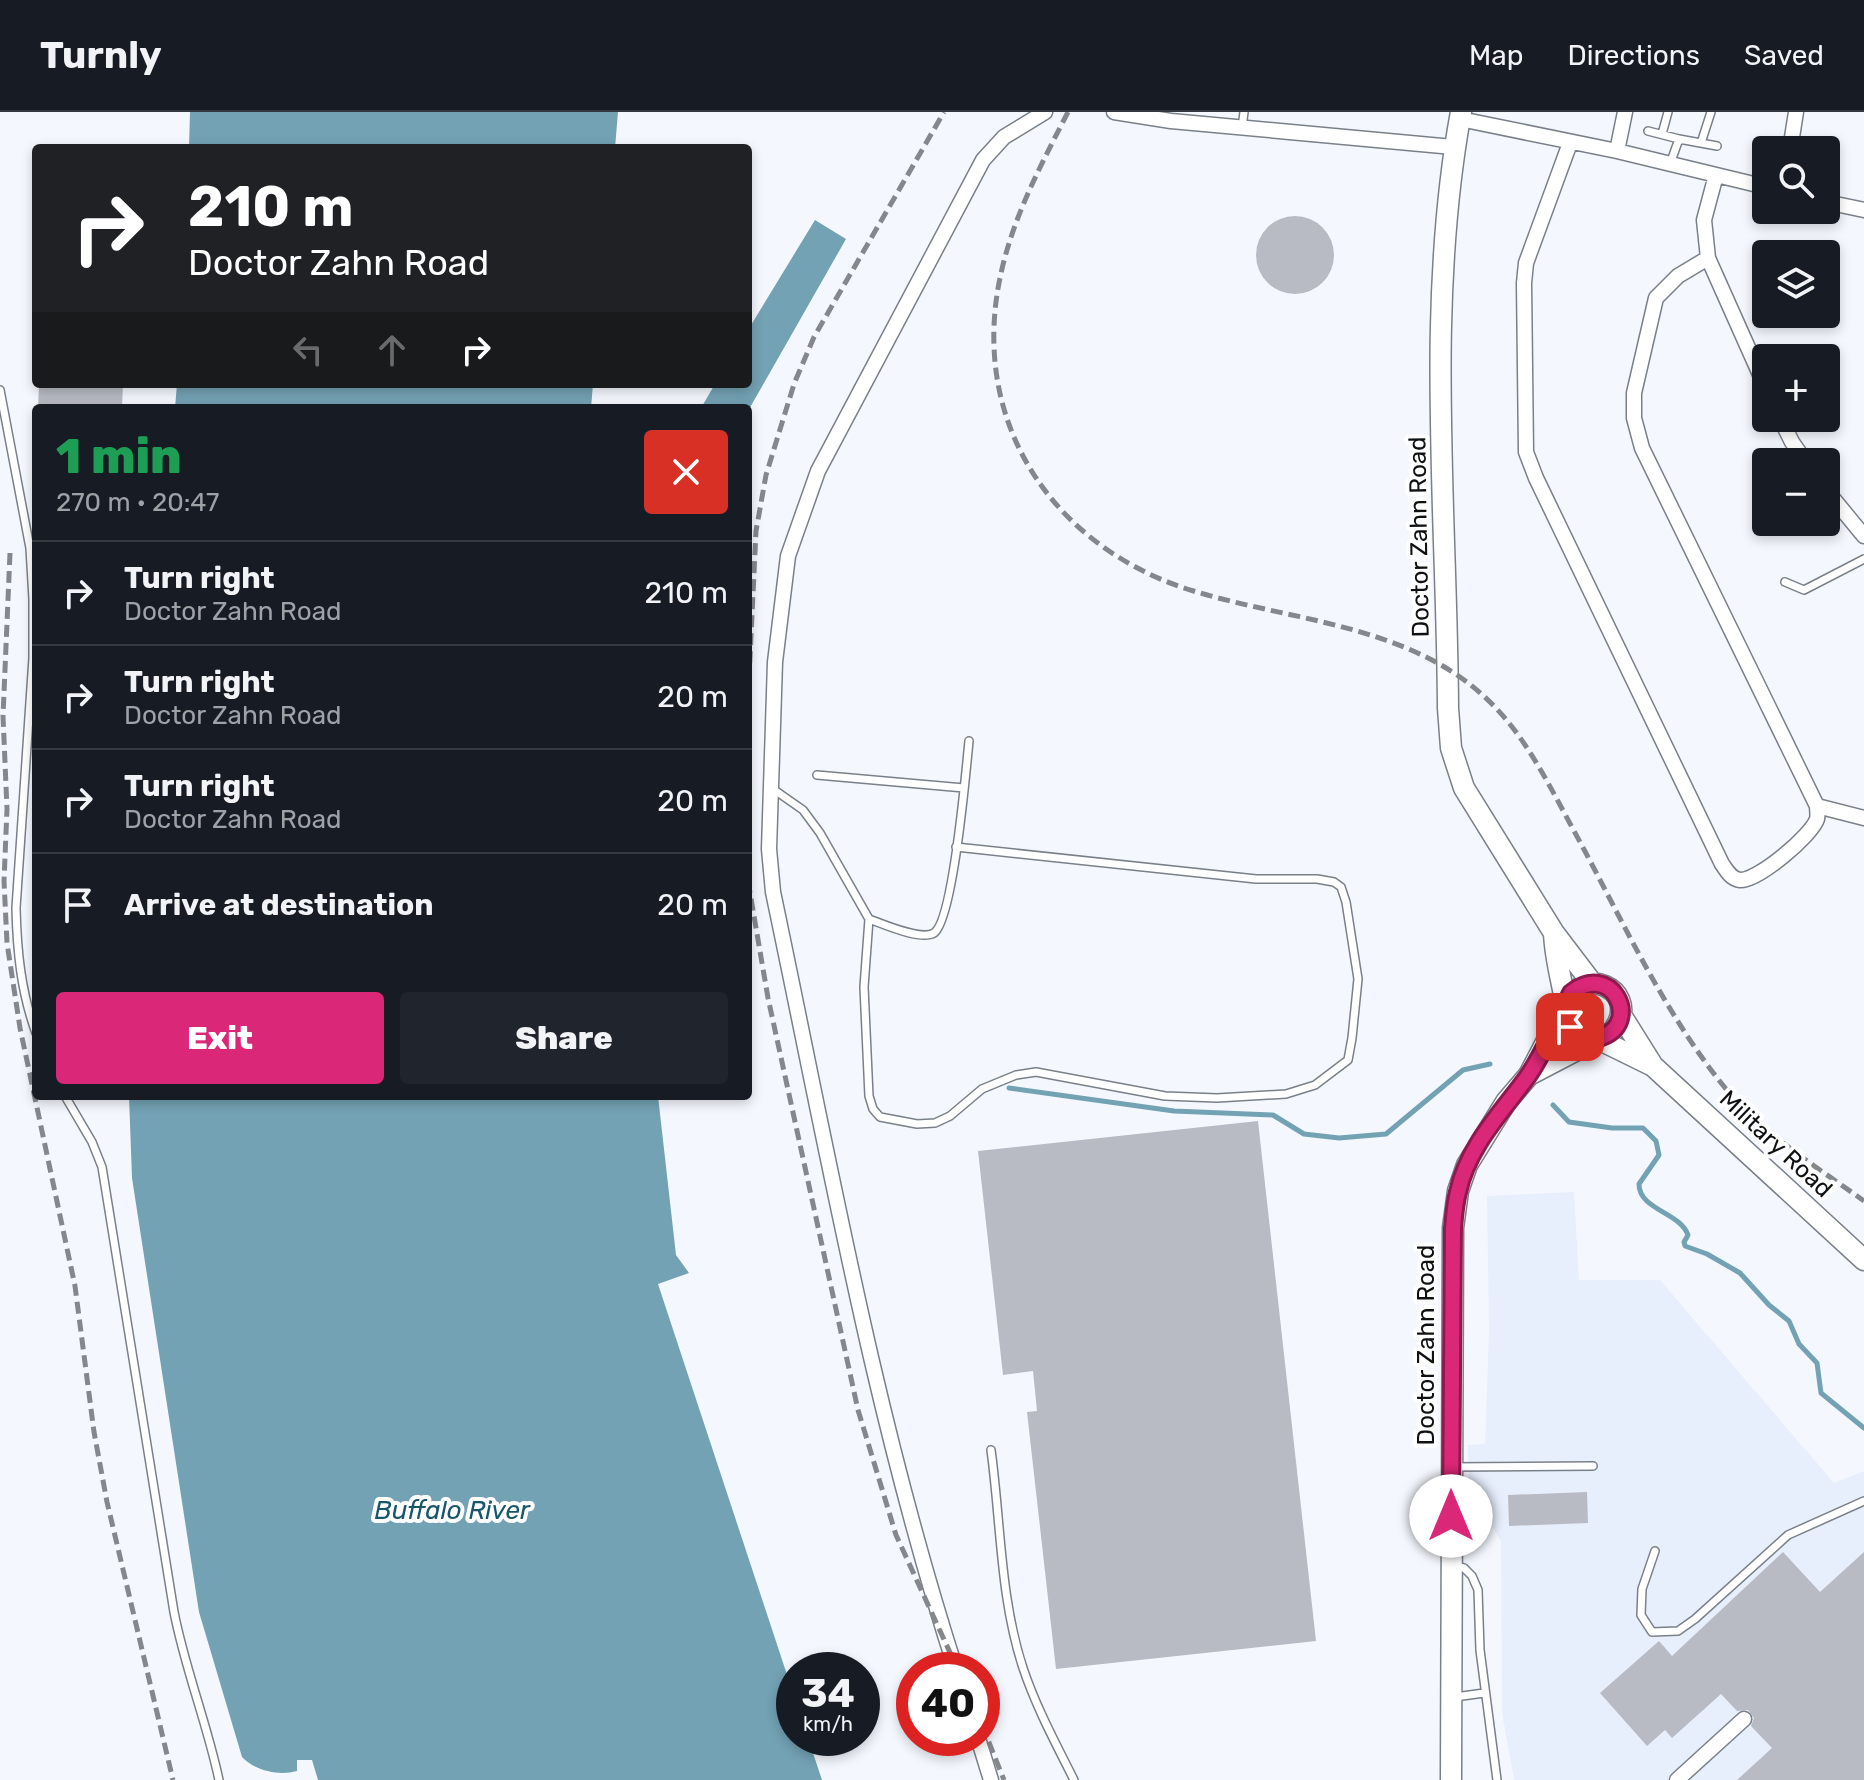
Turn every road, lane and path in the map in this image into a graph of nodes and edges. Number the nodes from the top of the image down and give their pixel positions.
1 (1045, 112) edge
2 (1114, 112) edge
3 (1244, 112) edge
4 (1625, 112) edge
5 (1668, 112) edge
6 (1711, 112) edge
7 (1796, 112) edge
8 (1461, 116) edge
9 (1242, 128) junction
10 (1648, 131) dead end
11 (1662, 134) junction
12 (1792, 136) edge
13 (1679, 139) junction
14 (1570, 143) junction
15 (1701, 143) junction
16 (1717, 146) dead end
17 (1453, 147) junction
18 (1617, 151) junction
19 (1670, 164) junction
20 (1716, 175) junction
21 (1752, 184) edge
22 (1840, 205) edge
23 (1864, 210) edge
24 (1708, 258) junction
25 (1752, 357) edge
26 (0, 390) edge
27 (1840, 507) edge
28 (1864, 536) edge
29 (1864, 559) edge
30 (32, 574) edge
31 (1785, 582) dead end
32 (32, 673) edge
33 (969, 741) dead end
34 (817, 775) dead end
35 (771, 788) junction
36 (964, 788) junction
37 (1817, 806) junction
38 (1864, 818) edge
39 (956, 847) junction
40 (869, 919) junction
41 (1554, 933) junction
42 (1592, 983) junction
43 (1566, 1004) junction
44 (1621, 1015) junction
45 (32, 1018) edge
46 (1598, 1039) junction
47 (1653, 1066) junction
48 (1529, 1075) junction
49 (67, 1100) edge
50 (1864, 1260) edge
51 (991, 1450) dead end
52 (1593, 1466) dead end
53 (1451, 1467) junction
54 (1864, 1501) edge
55 (1655, 1551) dead end
56 (1450, 1565) junction
57 (950, 1652) edge
58 (1484, 1693) junction
59 (1449, 1698) junction
60 (1744, 1719) dead end
61 (984, 1756) edge
62 (219, 1780) edge
63 (991, 1780) edge
64 (1074, 1780) edge
65 (1451, 1780) edge
66 (1497, 1780) edge
67 (1677, 1780) edge

1 - 35 street
2 - 9 street
3 - 9 lane
4 - 18 street
5 - 11 lane
6 - 15 lane
7 - 12 street
8 - 14 street
8 - 17 street, Doctor Zahn Road
9 - 17 street
10 - 11 lane
11 - 13 lane
13 - 15 lane
13 - 19 lane
14 - 18 street
14 - 37 street
15 - 16 lane
17 - 41 street, Doctor Zahn Road
18 - 19 street
19 - 20 street
20 - 21 street
20 - 24 street
22 - 23 street
24 - 25 street
24 - 37 street
26 - 30 lane
27 - 28 street
29 - 31 lane
32 - 45 lane
33 - 36 lane
34 - 36 lane
35 - 40 lane
35 - 57 street
36 - 39 lane
37 - 38 street
39 - 40 lane
39 - 40 lane
41 - 42 street, Doctor Zahn Road
41 - 43 street, Doctor Zahn Road
42 - 43 street, Doctor Zahn Road
42 - 44 street, Doctor Zahn Road
43 - 46 street, Doctor Zahn Road
43 - 48 street, Doctor Zahn Road
44 - 46 street, Doctor Zahn Road
44 - 47 street, Military Road
46 - 47 street, Military Road
46 - 48 street, Doctor Zahn Road
47 - 50 street, Military Road
48 - 53 street, Doctor Zahn Road
49 - 62 lane
51 - 64 lane
52 - 53 lane
53 - 56 street, Doctor Zahn Road
54 - 55 lane
56 - 58 lane
56 - 59 street, Doctor Zahn Road
58 - 59 lane
58 - 66 lane
59 - 65 street, Doctor Zahn Road
60 - 67 street
61 - 63 street

